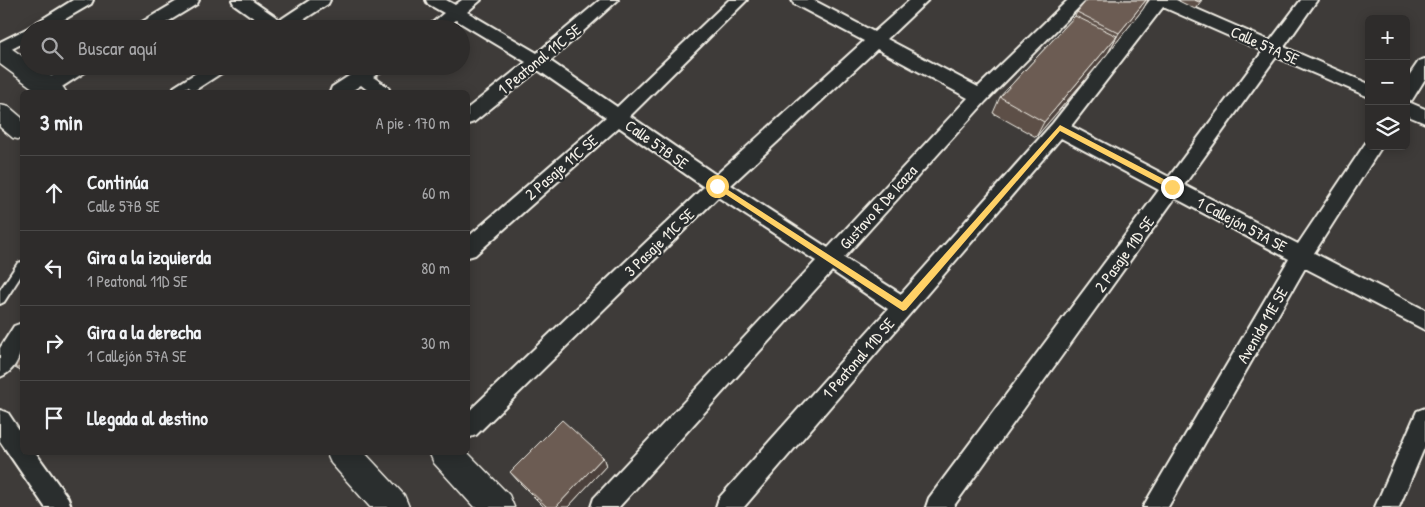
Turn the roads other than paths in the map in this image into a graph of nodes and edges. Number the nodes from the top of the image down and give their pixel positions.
1 (85, 0) edge
2 (191, 0) edge
3 (240, 0) edge
4 (322, 0) edge
5 (434, 0) edge
6 (473, 0) edge
7 (610, 0) edge
8 (740, 0) edge
9 (800, 0) edge
10 (920, 0) edge
11 (1078, 0) edge
12 (1161, 0) edge
13 (1309, 0) edge
14 (456, 13) junction
15 (51, 20) edge
16 (159, 20) edge
17 (267, 20) edge
18 (291, 20) edge
19 (446, 20) edge
20 (468, 20) edge
21 (470, 21) edge
22 (20, 39) edge
23 (876, 40) junction
24 (1273, 49) junction
25 (0, 51) edge
26 (538, 61) junction
27 (1425, 65) edge
28 (20, 66) edge
29 (31, 75) edge
30 (70, 75) edge
31 (206, 75) edge
32 (364, 75) edge
33 (361, 77) junction
34 (1365, 89) edge
35 (1410, 89) edge
36 (51, 90) edge
37 (183, 90) edge
38 (341, 90) edge
39 (379, 90) edge
40 (980, 96) junction
41 (1410, 110) edge
42 (0, 114) edge
43 (470, 115) edge
44 (1425, 116) edge
45 (618, 117) junction
46 (1060, 128) junction
47 (20, 130) edge
48 (1370, 150) edge
49 (717, 186) junction
50 (1172, 187) junction
51 (470, 246) edge
52 (1302, 255) junction
53 (830, 260) junction
54 (20, 269) edge
55 (0, 299) edge
56 (903, 307) junction
57 (1425, 321) edge
58 (20, 336) edge
59 (0, 367) edge
60 (1425, 419) edge
61 (0, 421) edge
62 (470, 425) edge
63 (20, 450) edge
64 (23, 455) edge
65 (345, 455) edge
66 (448, 455) edge
67 (59, 507) edge
68 (392, 507) edge
69 (497, 507) edge
70 (603, 507) edge
71 (728, 507) edge
72 (938, 507) edge
73 (1155, 507) edge
74 (1388, 507) edge

1 - 15 street
2 - 16 street
3 - 17 street
4 - 18 street
5 - 14 street, Calle 57B SE
6 - 14 street
7 - 26 street, 1 Peatonal 11C SE
8 - 45 street, 2 Pasaje 11C SE
9 - 23 street
10 - 23 street, 3 Pasaje 11C SE
11 - 40 street, Gustavo R De Icaza
12 - 24 street, Calle 57A SE
12 - 46 street, 1 Peatonal 11D SE
13 - 24 street, 2 Pasaje 11D SE
14 - 19 street
14 - 20 street, Calle 57B SE
21 - 26 street, Calle 57B SE
22 - 25 street
23 - 40 street
23 - 49 street, 3 Pasaje 11C SE
24 - 34 street, Calle 57A SE
24 - 50 street, 2 Pasaje 11D SE
25 - 28 main road
26 - 43 street, 1 Peatonal 11C SE
26 - 45 street, Calle 57B SE
27 - 35 street
29 - 36 main road
30 - 36 street
31 - 37 street
32 - 33 street
33 - 38 street
33 - 39 street
40 - 53 street, Gustavo R De Icaza
41 - 44 street
42 - 47 main road
45 - 49 street, Calle 57B SE
45 - 51 street, 2 Pasaje 11C SE
46 - 50 street, 1 Callejón 57A SE
46 - 56 street, 1 Peatonal 11D SE
48 - 52 street, Avenida 11E SE
49 - 53 street, Calle 57B SE
49 - 62 street, 3 Pasaje 11C SE
50 - 52 street, 1 Callejón 57A SE
50 - 72 street, 2 Pasaje 11D SE
52 - 57 street, 1 Callejón 57A SE
52 - 73 street, Avenida 11E SE
53 - 56 street, Calle 57B SE
53 - 70 street, Gustavo R De Icaza
54 - 55 lane
56 - 71 street, 1 Peatonal 11D SE
58 - 59 street
60 - 74 street
61 - 63 street
64 - 67 street
65 - 68 main road
66 - 69 main road

